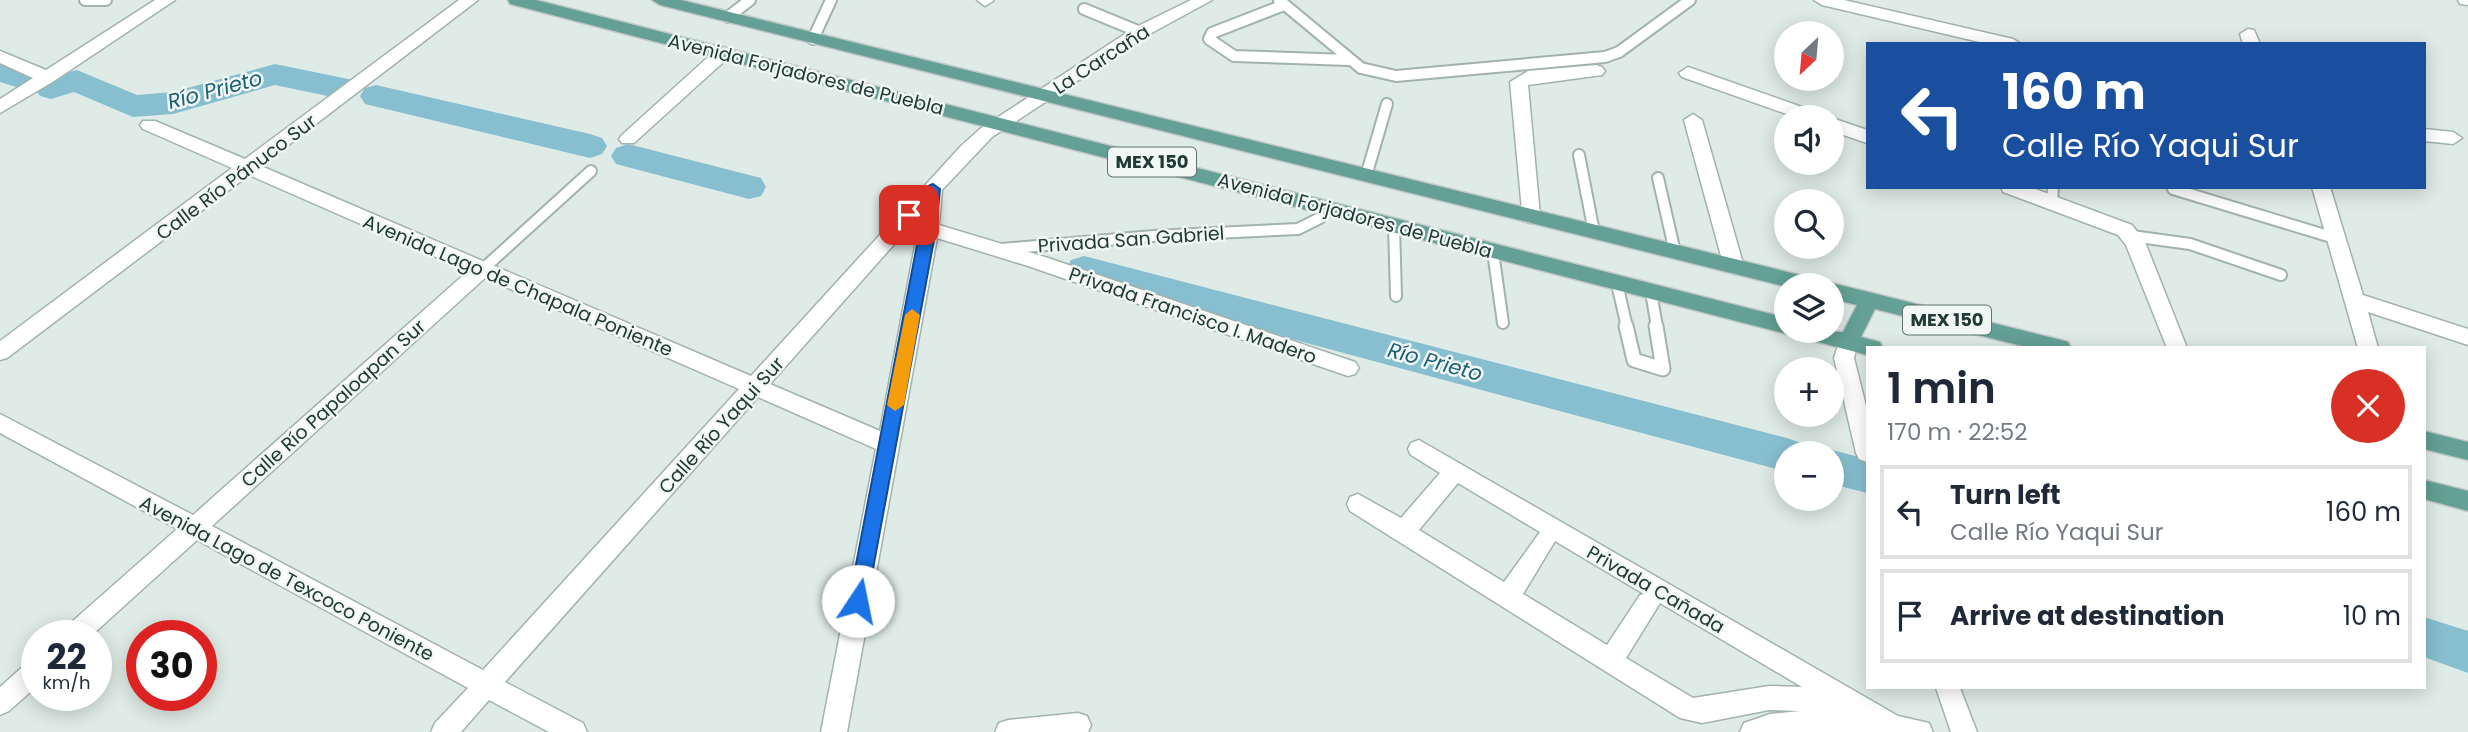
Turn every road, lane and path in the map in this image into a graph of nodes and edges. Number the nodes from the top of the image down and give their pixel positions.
1 (85, 0) edge
2 (106, 0) edge
3 (167, 0) edge
4 (470, 0) edge
5 (516, 0) edge
6 (660, 0) edge
7 (750, 0) edge
8 (831, 0) edge
9 (1204, 0) edge
10 (1690, 0) edge
11 (1822, 0) edge
12 (1282, 2) edge
13 (1084, 9) dead end
14 (728, 17) junction
15 (1140, 32) junction
16 (813, 39) junction
17 (2004, 42) edge
18 (723, 53) junction
19 (0, 57) edge
20 (1349, 60) junction
21 (1596, 71) dead end
22 (1688, 73) dead end
23 (48, 77) junction
24 (1041, 97) junction
25 (1387, 104) dead end
26 (1779, 105) edge
27 (0, 107) edge
28 (1693, 120) dead end
29 (1001, 123) junction
30 (149, 125) dead end
31 (1844, 128) edge
32 (2426, 135) edge
33 (1866, 137) edge
34 (2453, 138) dead end
35 (628, 139) dead end
36 (1579, 155) dead end
37 (247, 169) junction
38 (591, 171) dead end
39 (1366, 176) junction
40 (1658, 178) dead end
41 (933, 189) junction
42 (2021, 189) edge
43 (2173, 189) dead end
44 (2322, 189) edge
45 (2053, 195) edge
46 (1328, 208) junction
47 (1530, 216) junction
48 (1394, 226) junction
49 (929, 229) junction
50 (1594, 232) junction
51 (2132, 236) junction
52 (2337, 239) junction
53 (999, 250) junction
54 (1493, 252) junction
55 (1675, 252) junction
56 (1734, 267) junction
57 (482, 270) junction
58 (2281, 275) dead end
59 (1774, 277) edge
60 (1617, 284) junction
61 (1651, 292) junction
62 (1844, 294) edge
63 (1395, 296) dead end
64 (1869, 300) junction
65 (2355, 300) junction
66 (1503, 323) dead end
67 (1774, 323) edge
68 (2468, 337) edge
69 (1844, 341) edge
70 (1848, 342) junction
71 (1866, 346) edge
72 (2053, 346) edge
73 (2176, 346) edge
74 (2367, 346) edge
75 (0, 352) edge
76 (1348, 368) dead end
77 (754, 388) junction
78 (0, 422) edge
79 (2426, 440) edge
80 (888, 444) junction
81 (1419, 449) dead end
82 (1866, 449) edge
83 (2468, 451) edge
84 (1455, 471) junction
85 (2426, 488) edge
86 (2468, 501) edge
87 (1358, 504) dead end
88 (194, 529) junction
89 (1403, 532) junction
90 (1544, 540) dead end
91 (1507, 598) junction
92 (1648, 603) dead end
93 (92, 620) edge
94 (1609, 663) junction
95 (21, 684) edge
96 (488, 685) junction
97 (1948, 689) edge
98 (1845, 700) junction
99 (0, 703) edge
100 (1078, 725) dead end
101 (1797, 727) edge
102 (1893, 727) junction
103 (444, 732) edge
104 (574, 732) edge
105 (834, 732) edge
106 (1008, 732) edge
107 (1753, 732) edge
108 (1920, 732) edge
109 (1964, 732) edge

1 - 2 lane
3 - 23 street
4 - 37 street, Calle Río Pánuco Sur
5 - 18 main road, Avenida Forjadores de Puebla / MEX 150
6 - 14 main road, Avenida Forjadores de Puebla / MEX 150
7 - 14 lane
8 - 16 lane
9 - 15 street, La Carcaña
10 - 20 lane
11 - 17 street
12 - 20 lane
12 - 20 lane
13 - 15 lane
14 - 16 main road, Avenida Forjadores de Puebla / MEX 150
15 - 24 street, La Carcaña
16 - 24 main road, Avenida Forjadores de Puebla / MEX 150
18 - 29 main road, Avenida Forjadores de Puebla / MEX 150
18 - 35 street
19 - 23 street
21 - 47 street
22 - 26 street
23 - 27 street
24 - 29 street, La Carcaña
24 - 39 main road, Avenida Forjadores de Puebla / MEX 150
25 - 39 lane
28 - 56 street
29 - 41 street, Calle Río Yaqui Sur
29 - 46 main road, Avenida Forjadores de Puebla / MEX 150
30 - 37 street, Avenida Lago de Chapala Poniente
31 - 33 street
32 - 34 street
36 - 50 lane
37 - 57 street, Avenida Lago de Chapala Poniente
37 - 75 street, Calle Río Pánuco Sur
38 - 57 lane, Calle Río Papaloapan Sur
39 - 47 main road, Avenida Forjadores de Puebla / MEX 150
40 - 55 lane
41 - 49 street
41 - 77 street, Calle Río Yaqui Sur
42 - 45 street
43 - 52 lane
44 - 52 street
45 - 51 street
46 - 48 main road, Avenida Forjadores de Puebla / MEX 150
46 - 53 lane, Privada San Gabriel
47 - 50 main road, Avenida Forjadores de Puebla / MEX 150
48 - 54 main road, Avenida Forjadores de Puebla / MEX 150
48 - 63 lane
49 - 53 street, Privada San Gabriel
49 - 80 street
50 - 55 main road, Avenida Forjadores de Puebla / MEX 150
51 - 58 lane
51 - 73 street
52 - 65 street
53 - 76 street, Privada Francisco I. Madero
54 - 60 main road, Avenida Forjadores de Puebla / MEX 150
54 - 66 lane
55 - 56 main road, Avenida Forjadores de Puebla / MEX 150
56 - 59 main road, Avenida Forjadores de Puebla / MEX 150
57 - 77 street, Avenida Lago de Chapala Poniente
57 - 88 street, Calle Río Papaloapan Sur
60 - 61 main road, Avenida Forjadores de Puebla / MEX 150
60 - 61 lane
61 - 67 main road, Avenida Forjadores de Puebla / MEX 150
62 - 64 main road, MEX 150
64 - 70 main road
64 - 72 main road, MEX 150
65 - 68 street
65 - 74 street
69 - 70 main road
70 - 71 main road
70 - 82 street
77 - 80 street, Avenida Lago de Chapala Poniente
77 - 96 street, Calle Río Yaqui Sur
78 - 88 street, Avenida Lago de Texcoco Poniente
79 - 83 main road
80 - 105 street
81 - 84 street, Privada Cañada
84 - 89 street
84 - 98 street, Privada Cañada
85 - 86 main road
87 - 89 street
88 - 93 street, Calle Río Papaloapan Sur
88 - 96 street, Avenida Lago de Texcoco Poniente
89 - 91 street
90 - 91 street
91 - 94 street
92 - 94 street
94 - 98 street
95 - 99 street
96 - 103 street, Calle Río Yaqui Sur
96 - 104 street, Avenida Lago de Texcoco Poniente
97 - 109 street
98 - 102 street, Privada Cañada
100 - 106 street
101 - 102 street
101 - 107 street
102 - 108 street

